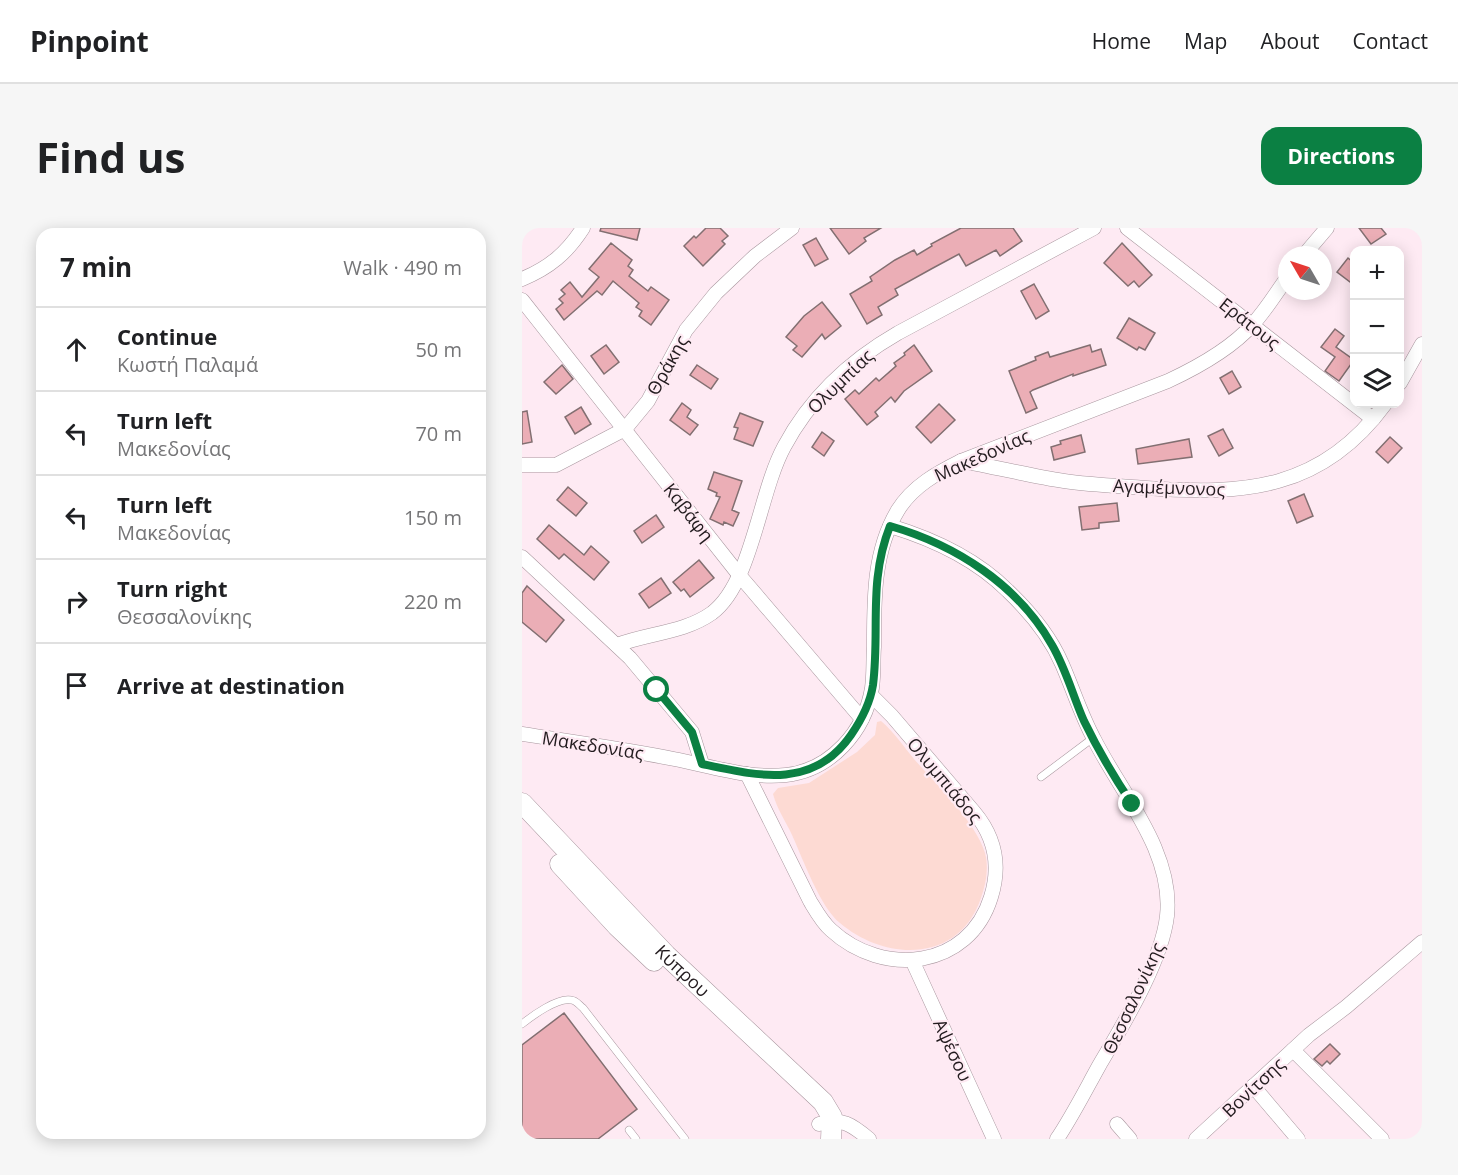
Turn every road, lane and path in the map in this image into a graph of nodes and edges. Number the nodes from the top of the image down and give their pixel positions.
1 (583, 228) edge
2 (792, 228) edge
3 (1094, 228) edge
4 (1127, 228) edge
5 (1327, 228) edge
6 (1312, 246) edge
7 (522, 279) edge
8 (1278, 290) edge
9 (522, 300) edge
10 (1252, 325) junction
11 (1422, 344) edge
12 (1404, 377) edge
13 (1382, 408) edge
14 (1373, 419) junction
15 (625, 429) junction
16 (962, 461) junction
17 (522, 465) edge
18 (890, 526) junction
19 (522, 557) edge
20 (740, 576) junction
21 (617, 645) junction
22 (871, 695) junction
23 (862, 719) junction
24 (522, 734) edge
25 (1093, 738) junction
26 (702, 764) junction
27 (747, 774) junction
28 (1041, 777) dead end
29 (522, 803) edge
30 (522, 823) edge
31 (1422, 942) edge
32 (912, 960) junction
33 (522, 1024) edge
34 (1293, 1050) junction
35 (1253, 1086) junction
36 (1117, 1124) dead end
37 (629, 1130) dead end
38 (825, 1131) edge
39 (636, 1139) edge
40 (685, 1139) edge
41 (869, 1139) edge
42 (994, 1139) edge
43 (1057, 1139) edge
44 (1130, 1139) edge
45 (1196, 1139) edge
46 (1298, 1139) edge
47 (1382, 1139) edge

1 - 7 street
2 - 15 street, Θράκης
3 - 20 street, Ολυμπίας
4 - 10 street, Εράτους
5 - 6 street
8 - 10 street, Μακεδονίας
9 - 15 street, Καβάφη
10 - 14 street, Εράτους
10 - 16 street, Μακεδονίας
11 - 12 street
13 - 14 street, Αγαμέμνονος
14 - 16 street, Αγαμέμνονος
15 - 17 street, Θράκης
15 - 20 street, Καβάφη
16 - 18 street, Μακεδονίας
18 - 22 street, Μακεδονίας
18 - 25 street, Θεσσαλονίκης
19 - 21 street
20 - 21 street, Ολυμπίας
20 - 23 street, Καβάφη
21 - 26 street
22 - 23 street, Μακεδονίας
22 - 32 street, Ολυμπιάδος
23 - 27 street, Μακεδονίας
24 - 26 street, Μακεδονίας
25 - 28 lane
25 - 43 street, Θεσσαλονίκης
26 - 27 street, Μακεδονίας
27 - 32 street, Ολυμπιάδος
29 - 38 main road, Κύπρου
30 - 38 main road, Κύπρου
31 - 34 street, Βονίτσης
32 - 42 street, Αψέσου
33 - 40 lane
34 - 35 street, Βονίτσης
34 - 47 street
35 - 45 street, Βονίτσης
35 - 46 street
36 - 44 street
37 - 39 lane
38 - 41 street

